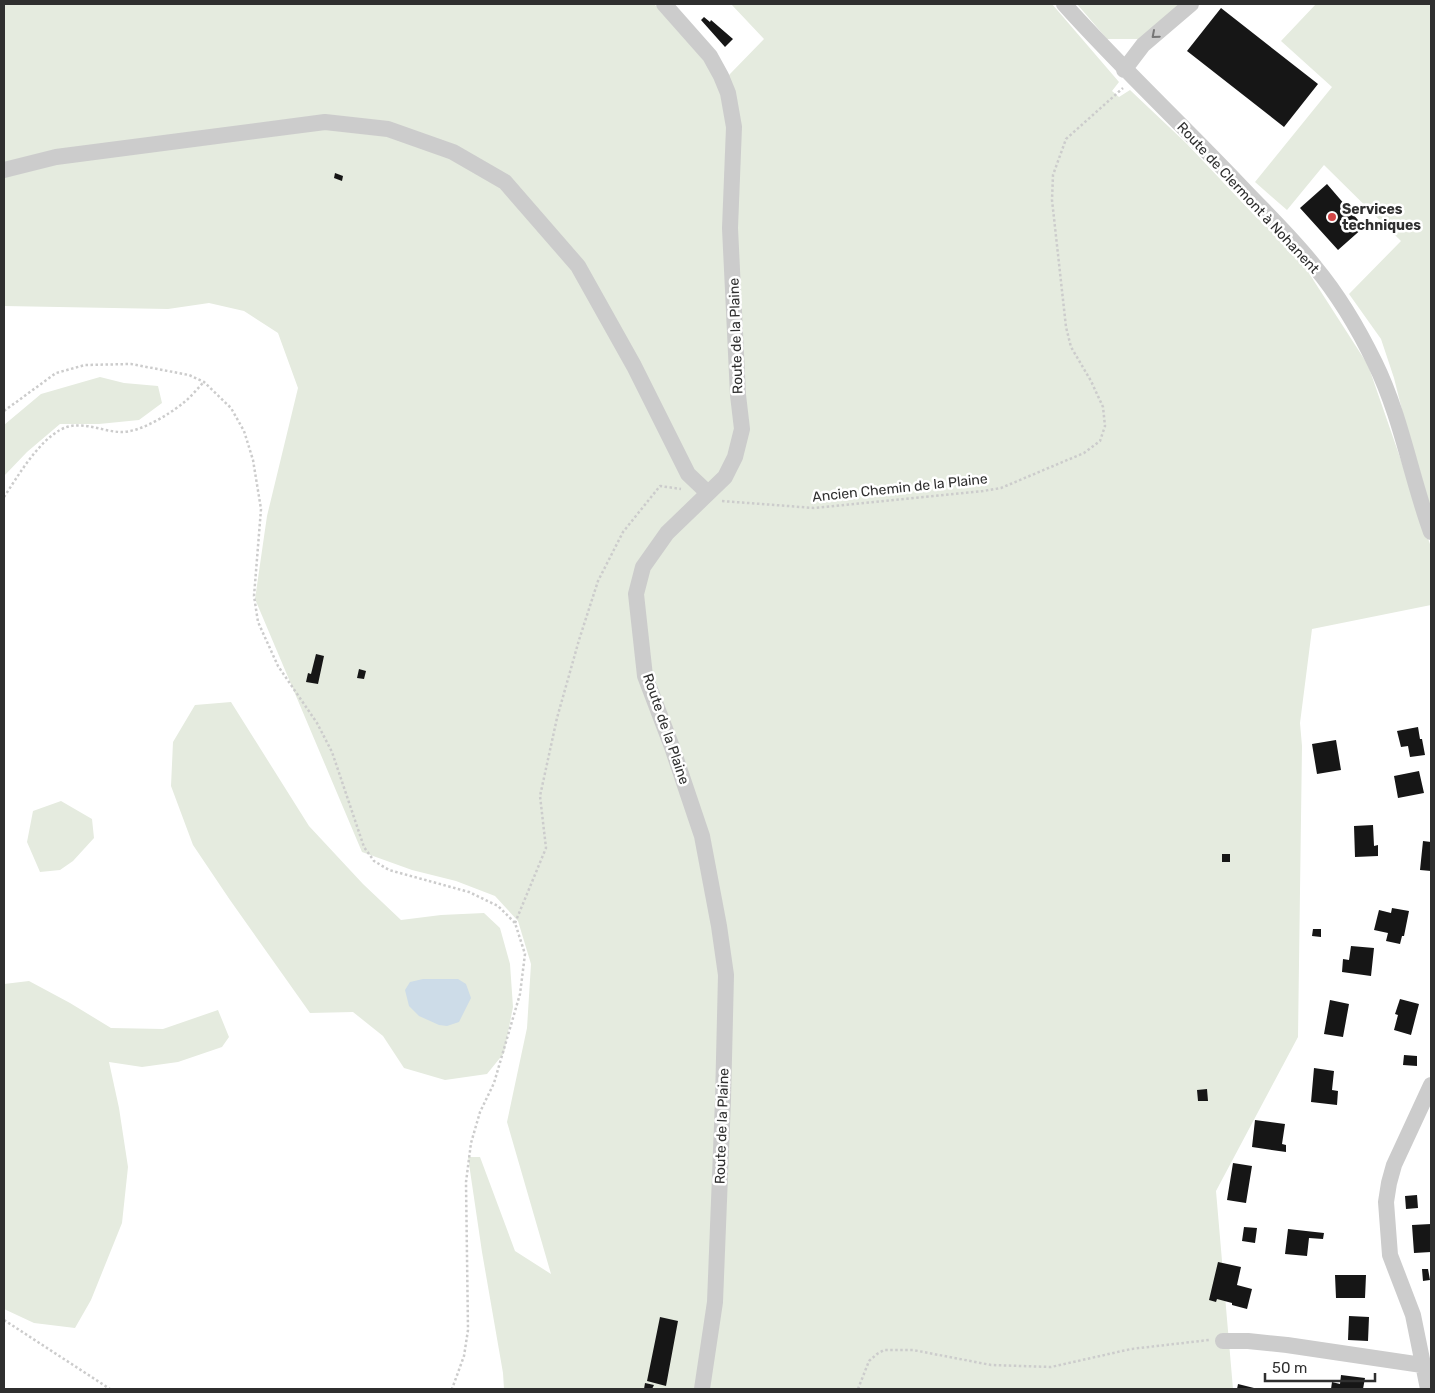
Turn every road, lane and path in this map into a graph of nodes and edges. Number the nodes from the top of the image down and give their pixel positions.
1 (664, 4) edge
2 (1064, 4) edge
3 (1191, 4) edge
4 (1129, 74) junction
5 (4, 170) edge
6 (204, 382) junction
7 (4, 411) edge
8 (708, 493) junction
9 (4, 497) edge
10 (1431, 532) edge
11 (515, 924) junction
12 (1431, 1085) edge
13 (4, 1320) edge
14 (1223, 1340) joint
15 (1422, 1366) junction
16 (110, 1389) edge
17 (452, 1389) edge
18 (702, 1389) edge
19 (858, 1389) edge
20 (1428, 1389) edge

1 - 8 street, Route de la Plaine
2 - 4 street, Route de Clermont à Nohanent
3 -> 4 street
4 - 8 path, Ancien Chemin de la Plaine
4 - 10 street, Route de Clermont à Nohanent
5 - 8 street
6 - 7 path
6 - 9 path
6 - 11 path
8 - 11 path, Ancien Chemin de la Plaine
8 - 18 street, Route de la Plaine
11 - 17 path
12 - 15 street
13 - 16 path
14 - 15 street
14 - 19 path
15 - 20 street

